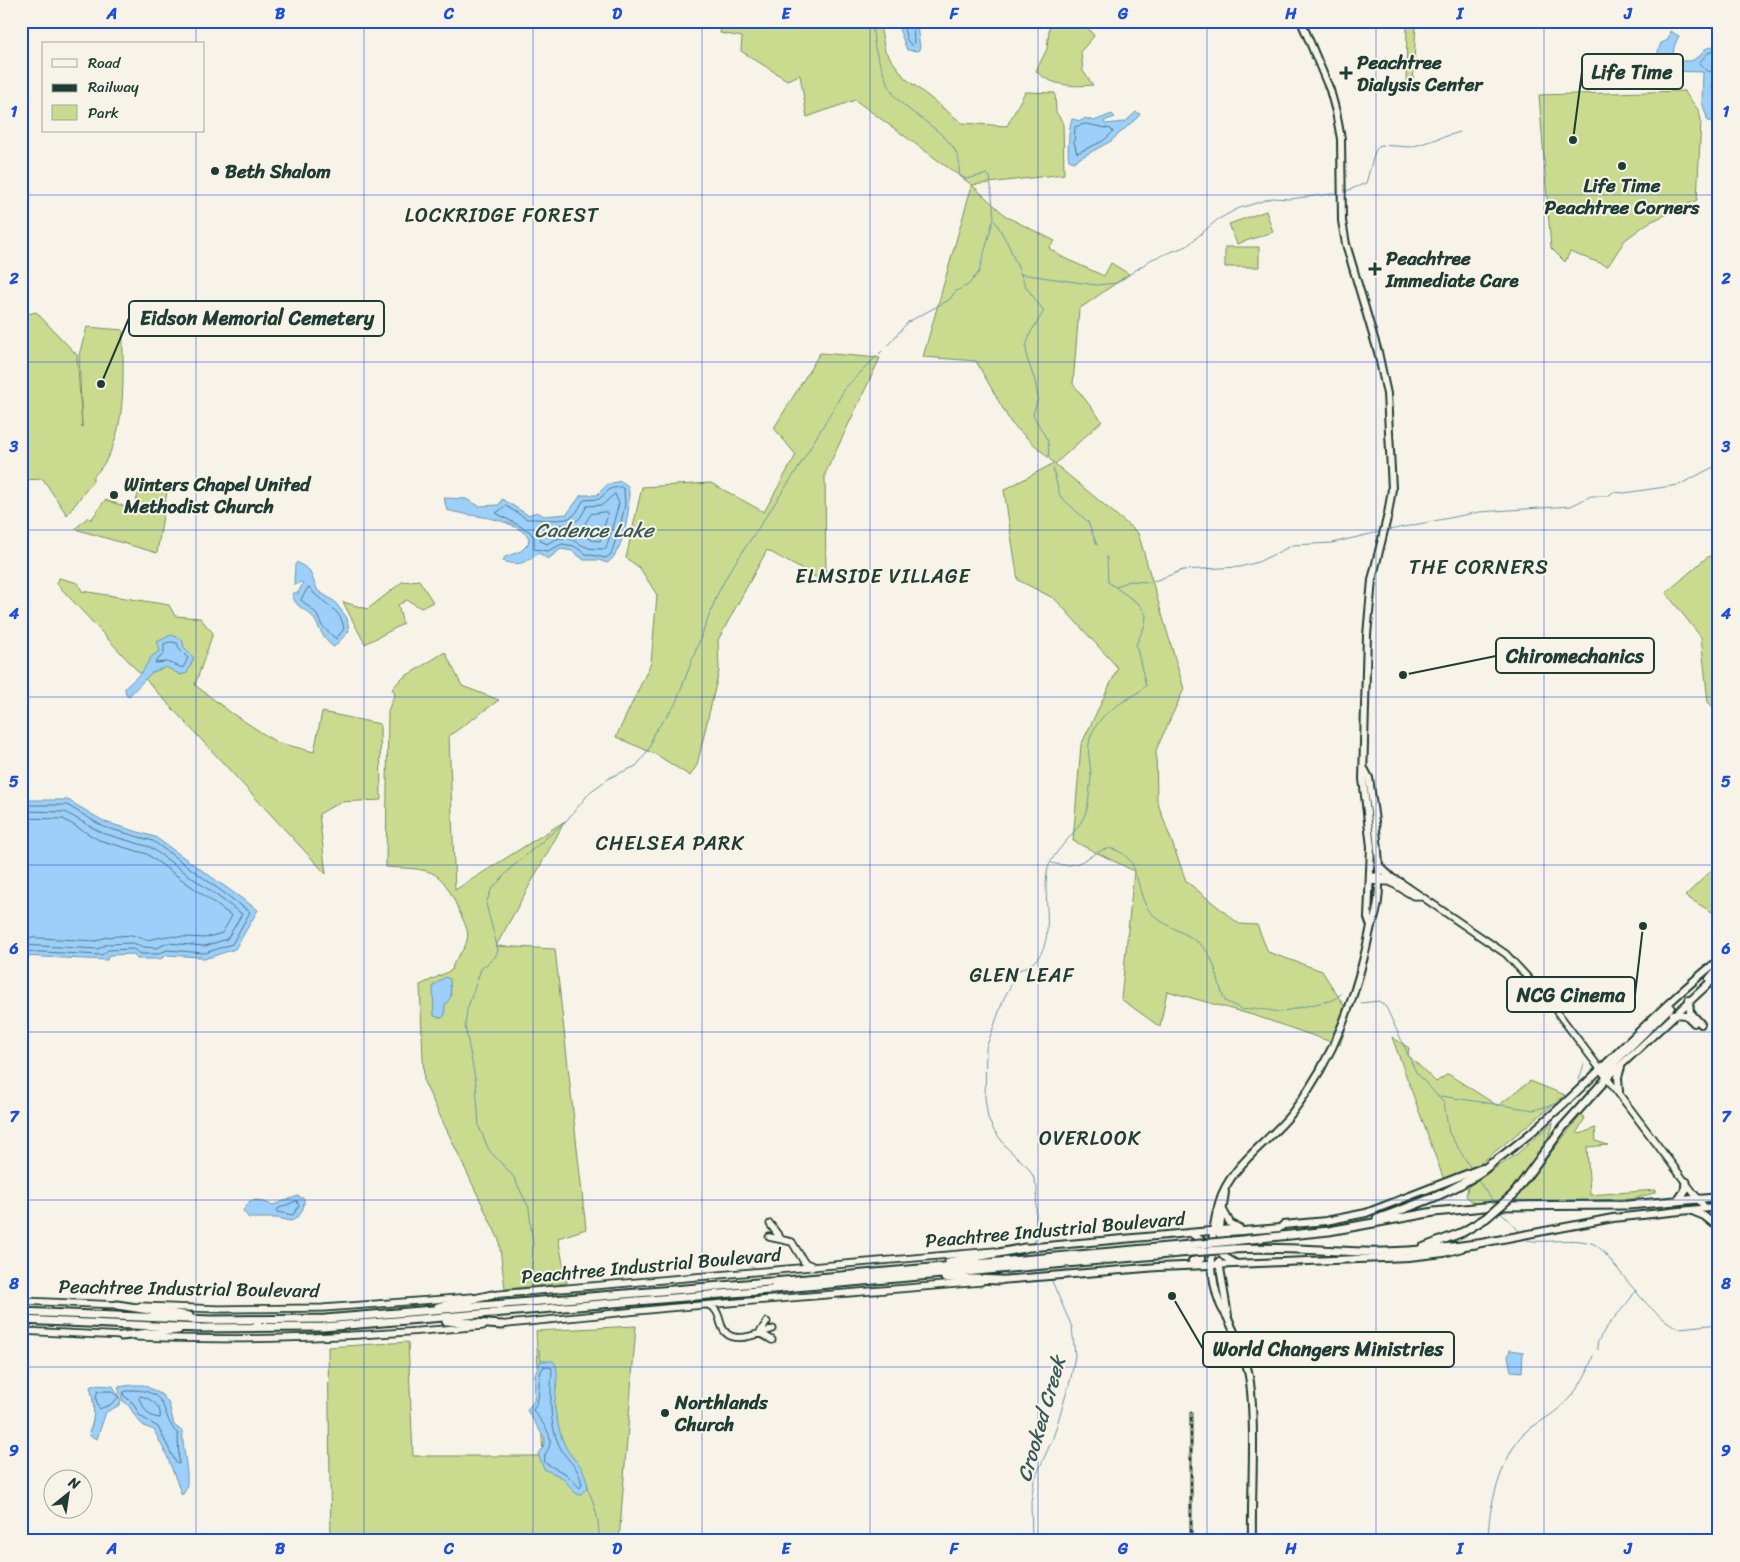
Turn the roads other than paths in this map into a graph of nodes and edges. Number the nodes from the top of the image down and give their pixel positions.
1 (1301, 21) edge
2 (1365, 769) junction
3 (1378, 865) junction
4 (1371, 878) junction
5 (1392, 878) junction
6 (1378, 879) junction
7 (1419, 896) junction
8 (1371, 926) junction
9 (1719, 960) edge
10 (1719, 967) edge
11 (1719, 974) edge
12 (1706, 985) junction
13 (1690, 999) junction
14 (1674, 1014) junction
15 (1622, 1063) junction
16 (1604, 1073) junction
17 (1619, 1092) junction
18 (1492, 1163) junction
19 (1686, 1182) junction
20 (1224, 1191) junction
21 (1719, 1198) edge
22 (1699, 1199) junction
23 (1678, 1201) junction
24 (1719, 1207) edge
25 (1705, 1208) junction
26 (1223, 1209) junction
27 (1688, 1210) junction
28 (770, 1224) dead end
29 (1283, 1225) junction
30 (1356, 1226) junction
31 (1718, 1227) dead end
32 (1240, 1228) junction
33 (1200, 1232) junction
34 (1191, 1233) junction
35 (768, 1237) dead end
36 (781, 1239) junction
37 (1216, 1242) junction
38 (1476, 1244) junction
39 (1233, 1245) junction
40 (1025, 1248) junction
41 (1190, 1249) junction
42 (1414, 1250) junction
43 (801, 1256) junction
44 (1238, 1264) junction
45 (1200, 1265) junction
46 (1158, 1267) junction
47 (817, 1268) junction
48 (1214, 1268) junction
49 (794, 1270) junction
50 (902, 1270) junction
51 (917, 1277) junction
52 (1000, 1280) junction
53 (771, 1286) junction
54 (492, 1295) junction
55 (21, 1301) edge
56 (728, 1303) junction
57 (118, 1305) junction
58 (706, 1305) junction
59 (1227, 1305) junction
60 (21, 1312) edge
61 (417, 1312) junction
62 (719, 1318) junction
63 (428, 1319) junction
64 (1229, 1319) junction
65 (21, 1320) edge
66 (211, 1320) junction
67 (767, 1322) dead end
68 (502, 1325) junction
69 (199, 1328) junction
70 (773, 1329) dead end
71 (21, 1331) edge
72 (760, 1333) junction
73 (121, 1336) junction
74 (772, 1340) dead end
75 (1252, 1541) edge

1 - 2 main road
2 - 3 main road
2 - 4 main road
3 - 5 main road
3 - 6 main road
4 - 6 main road
4 - 8 main road
5 - 6 main road
5 - 7 main road
6 - 7 main road
6 - 8 main road
7 - 16 main road
8 - 20 main road
9 - 16 main road
10 - 12 main road
11 - 12 main road
12 - 13 main road
13 - 14 main road
13 - 14 main road
14 - 15 main road
15 - 16 main road
15 - 17 main road
16 - 17 main road
16 - 18 main road
16 - 42 highway, bridge
17 - 19 main road
18 - 29 main road
18 - 30 highway
19 - 22 main road
19 - 23 highway
20 - 26 main road
20 - 33 main road
20 - 37 main road
21 - 22 main road, Peachtree Industrial Boulevard
22 - 23 highway, Peachtree Industrial Boulevard
22 - 25 main road
23 - 30 highway, Peachtree Industrial Boulevard
24 - 25 main road
25 - 27 main road
26 - 32 main road
26 - 37 main road
27 - 31 main road
27 - 38 main road
28 - 36 main road
29 - 32 main road, Peachtree Industrial Boulevard
29 - 37 main road
30 - 39 highway, Peachtree Industrial Boulevard
32 - 37 main road, Peachtree Industrial Boulevard
33 - 34 main road, Peachtree Industrial Boulevard
33 - 37 main road
33 - 37 main road, Peachtree Industrial Boulevard
34 - 40 main road, Peachtree Industrial Boulevard
34 - 46 main road
35 - 36 main road
36 - 43 main road
37 - 44 main road
37 - 45 main road
37 - 48 main road
38 - 42 highway
38 - 44 main road
39 - 41 highway, Peachtree Industrial Boulevard, bridge
39 - 42 highway, Peachtree Industrial Boulevard
40 - 47 main road, Peachtree Industrial Boulevard
40 - 50 highway
41 - 50 highway, Peachtree Industrial Boulevard
41 - 51 highway, Peachtree Industrial Boulevard
43 - 47 main road
43 - 49 main road
44 - 48 main road
44 - 59 main road
45 - 46 main road
45 - 48 main road
45 - 48 main road
46 - 52 main road
47 - 49 main road, Peachtree Industrial Boulevard
48 - 59 main road
48 - 64 main road
49 - 54 main road, Peachtree Industrial Boulevard
50 - 53 highway, Peachtree Industrial Boulevard
51 - 52 highway
51 - 53 highway, Peachtree Industrial Boulevard
52 - 56 main road
53 - 61 highway, Peachtree Industrial Boulevard
53 - 63 highway, Peachtree Industrial Boulevard
54 - 57 main road, Peachtree Industrial Boulevard
54 - 61 highway
55 - 57 main road, Peachtree Industrial Boulevard
56 - 58 main road
56 - 62 main road
57 - 66 highway
58 - 62 main road
58 - 68 main road
59 - 64 main road
60 - 66 highway, Peachtree Industrial Boulevard
61 - 66 highway, Peachtree Industrial Boulevard
62 - 72 main road
63 - 68 highway
63 - 69 highway, Peachtree Industrial Boulevard
64 - 75 main road
65 - 69 highway, Peachtree Industrial Boulevard
67 - 72 main road
68 - 73 main road
69 - 73 highway
70 - 72 main road
71 - 73 main road
72 - 74 main road

